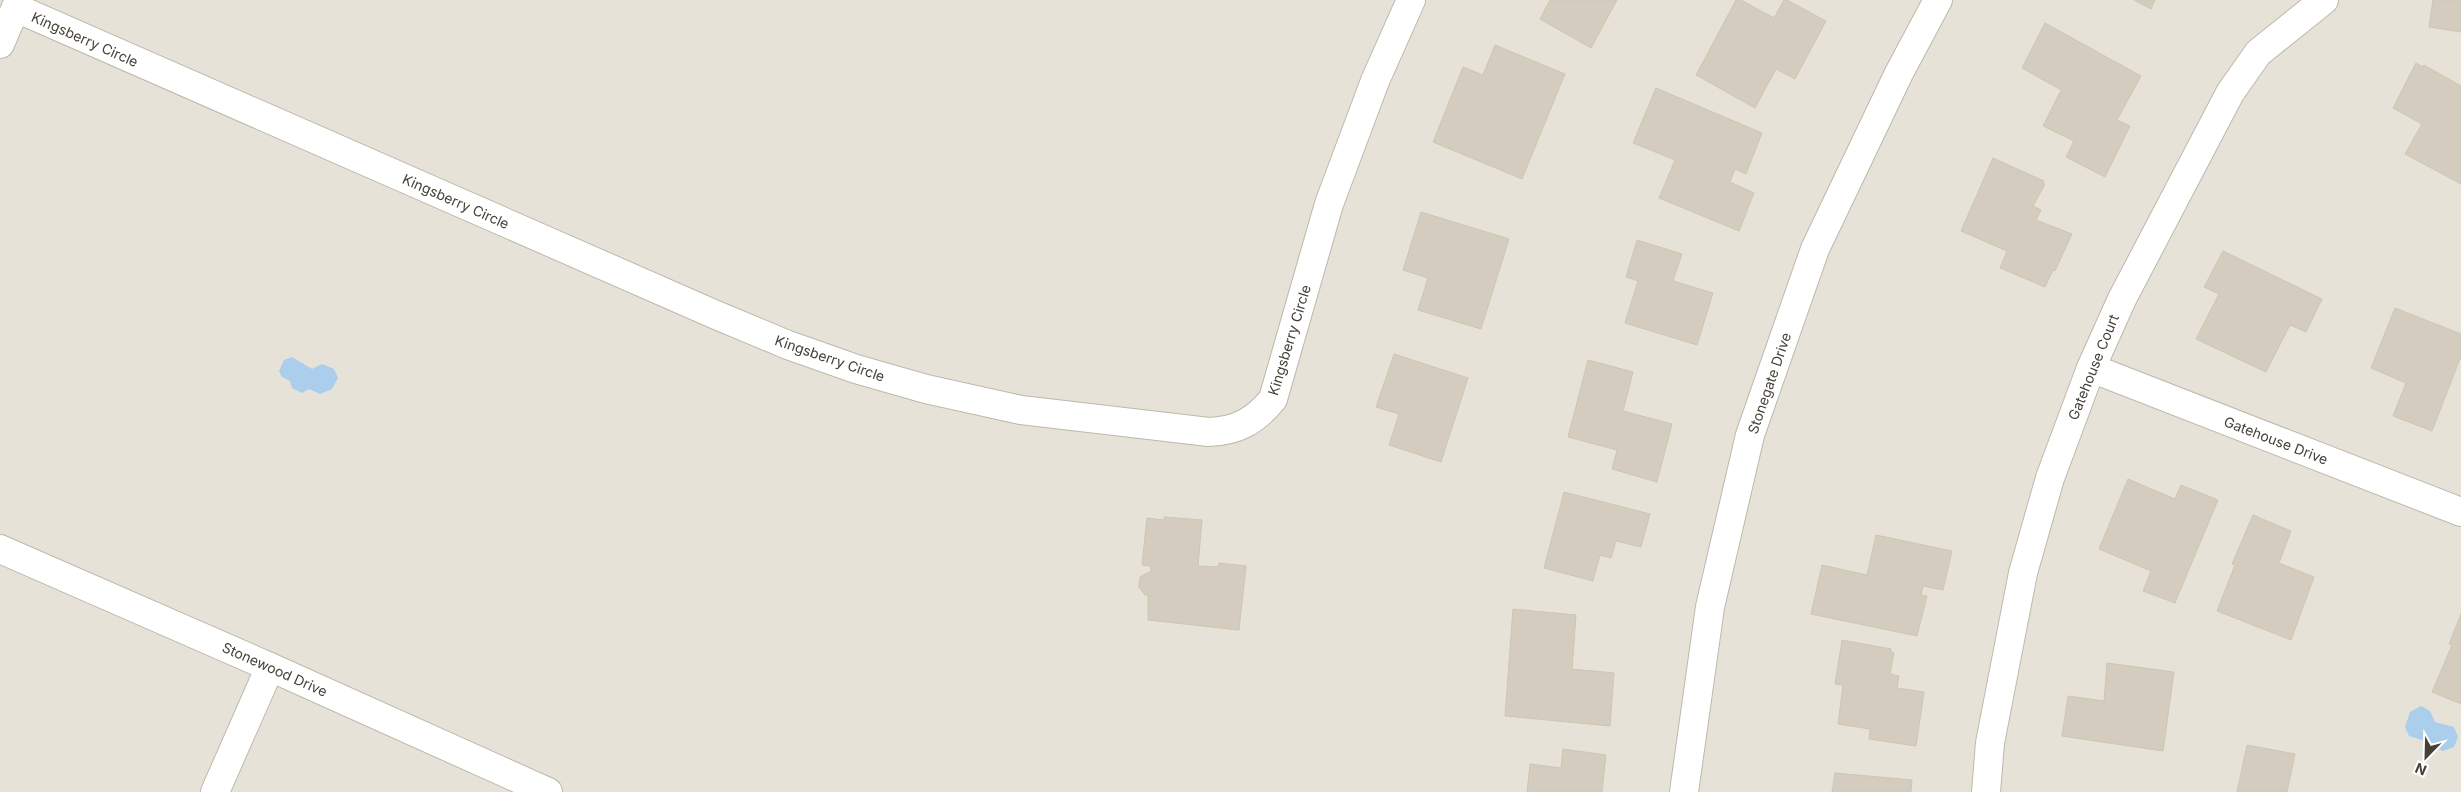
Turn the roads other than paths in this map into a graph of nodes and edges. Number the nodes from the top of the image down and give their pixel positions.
1 (1411, 0) edge
2 (1938, 0) edge
3 (2324, 0) edge
4 (17, 4) edge
5 (0, 44) edge
6 (2091, 368) junction
7 (2461, 512) edge
8 (0, 549) edge
9 (270, 666) junction
10 (215, 792) edge
11 (548, 792) edge
12 (1684, 792) edge
13 (1986, 792) edge

1 - 4 street, Kingsberry Circle
2 - 12 street, Stonegate Drive
3 - 6 street, Gatehouse Court
4 - 5 street
6 - 7 street, Gatehouse Drive
6 - 13 street, Gatehouse Court
8 - 9 street, Stonewood Drive
9 - 10 street
9 - 11 street, Stonewood Drive

